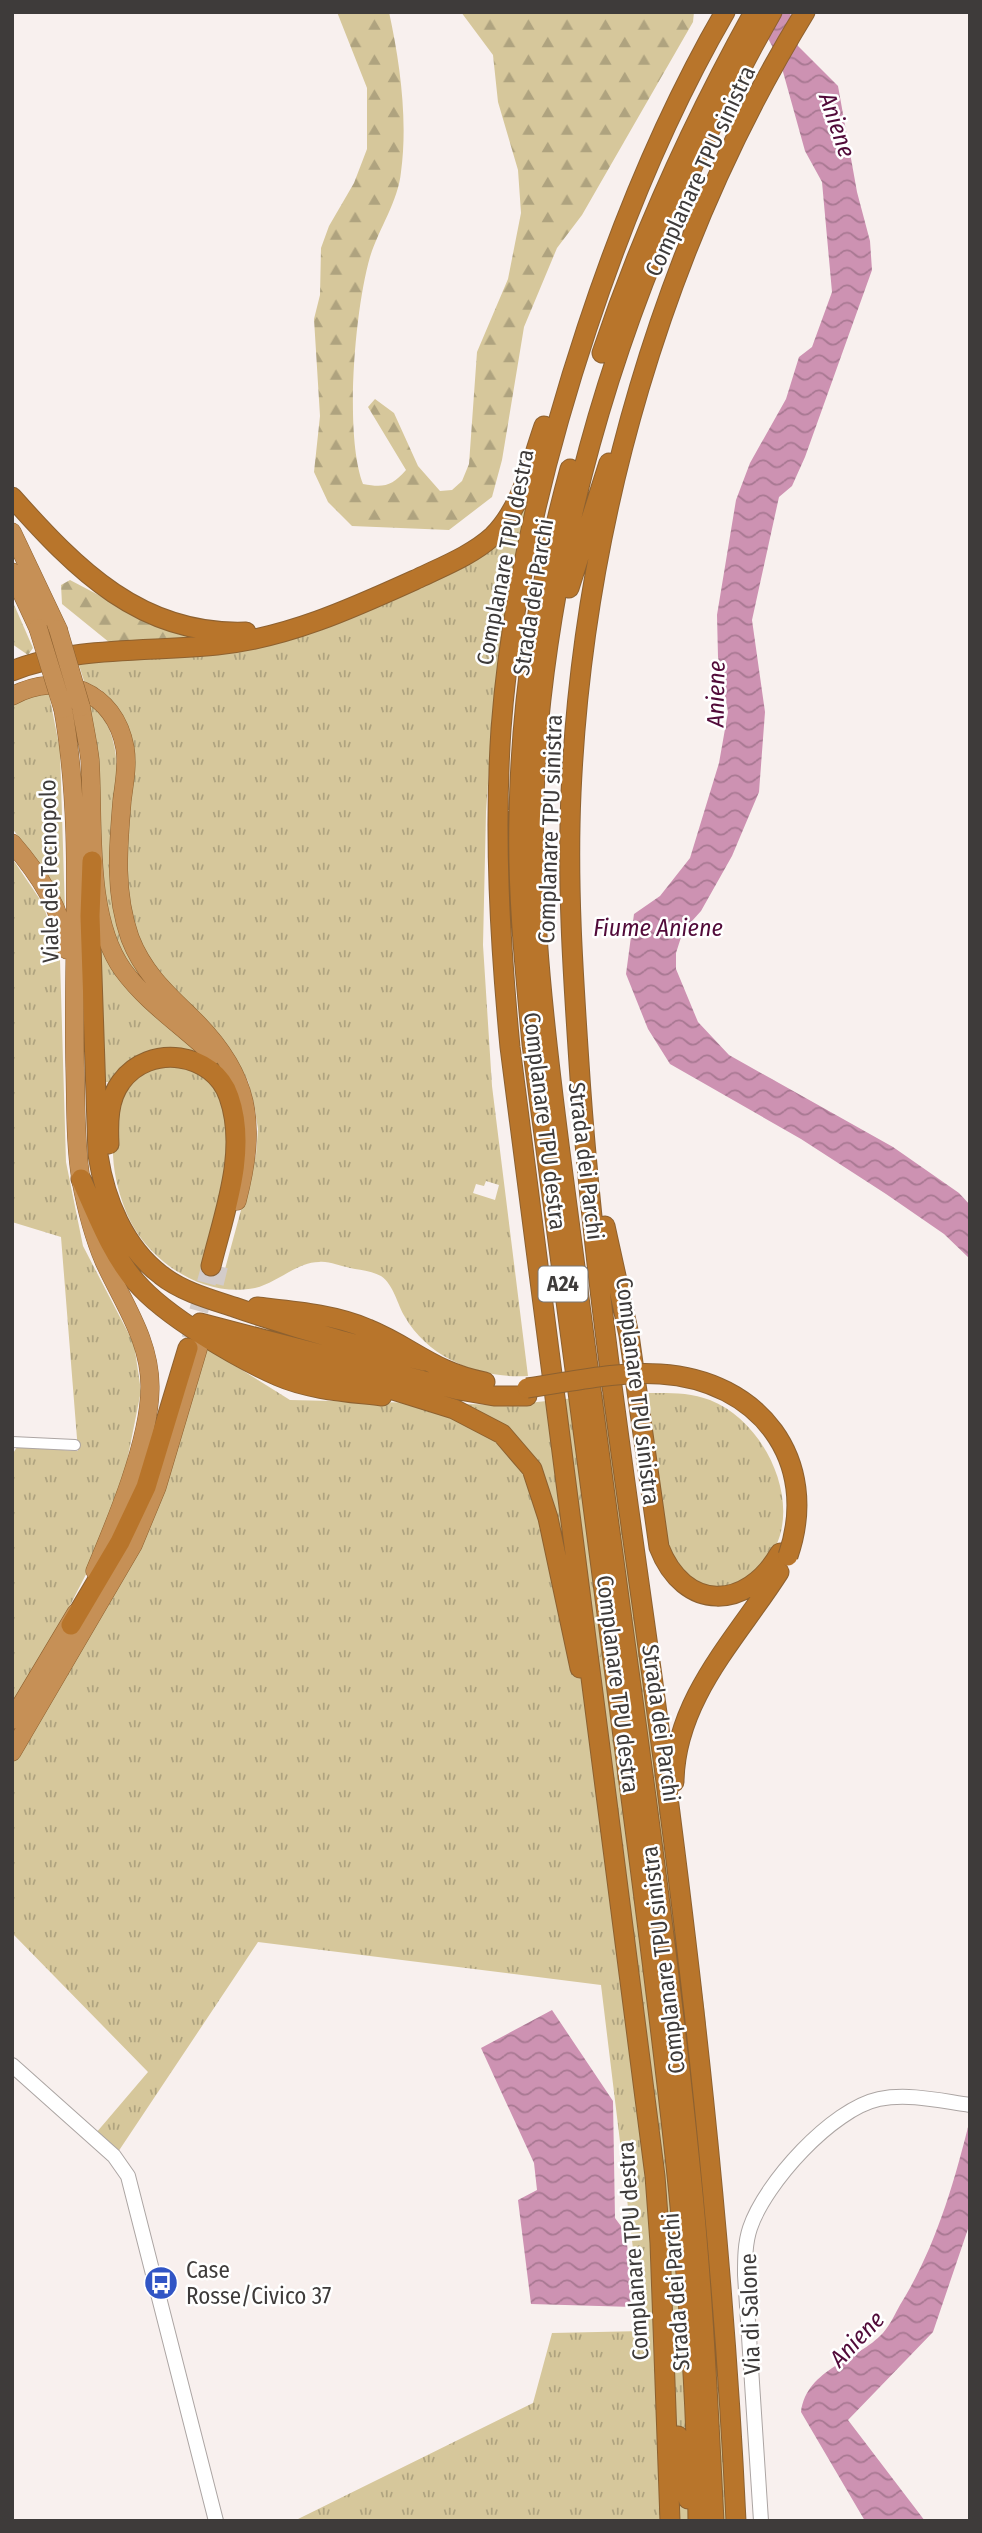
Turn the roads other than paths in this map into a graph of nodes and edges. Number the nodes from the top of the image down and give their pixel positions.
1 (726, 12) edge
2 (754, 12) edge
3 (772, 12) edge
4 (805, 12) edge
5 (724, 82) junction
6 (619, 232) junction
7 (655, 334) junction
8 (12, 497) edge
9 (12, 531) edge
10 (12, 572) edge
11 (289, 630) junction
12 (12, 671) edge
13 (56, 683) junction
14 (12, 696) edge
15 (72, 708) junction
16 (538, 732) junction
17 (12, 843) edge
18 (92, 861) junction
19 (74, 1009) junction
20 (578, 1053) junction
21 (235, 1078) junction
22 (81, 1180) junction
23 (113, 1211) junction
24 (215, 1266) joint
25 (172, 1315) junction
26 (193, 1349) joint
27 (527, 1392) junction
28 (12, 1443) edge
29 (75, 1445) dead end
30 (784, 1555) junction
31 (71, 1625) junction
32 (12, 1720) edge
33 (12, 1752) edge
34 (607, 1792) junction
35 (678, 1874) junction
36 (12, 2065) edge
37 (970, 2105) edge
38 (660, 2244) junction
39 (216, 2521) edge
40 (670, 2521) edge
41 (690, 2521) edge
42 (698, 2521) edge
43 (714, 2521) edge
44 (736, 2521) edge
45 (761, 2521) edge

1 - 6 highway, Complanare TPU destra
2 - 5 highway, Strada dei Parchi / A24
3 - 5 highway, Strada dei Parchi / A24
4 - 7 highway, Complanare TPU sinistra
5 - 16 highway, Strada dei Parchi / A24
5 - 42 highway, Strada dei Parchi / A24
6 - 11 highway
6 - 34 highway, Complanare TPU destra
7 - 16 highway
7 - 20 highway, Complanare TPU sinistra
8 - 11 highway
9 - 15 highway, Viale del Tecnopolo, bridge
10 - 13 highway, Viale del Tecnopolo, bridge
11 - 12 highway
13 - 14 highway
13 - 15 highway, Viale del Tecnopolo, bridge
13 - 21 highway
15 - 18 highway, Viale del Tecnopolo
15 - 19 highway, Viale del Tecnopolo
16 - 43 highway, Strada dei Parchi / A24
17 - 19 highway
18 - 21 highway, Viale del Tecnopolo
18 - 23 highway
19 - 22 highway, Viale del Tecnopolo
20 - 30 highway
20 - 35 highway, Complanare TPU sinistra
21 - 24 highway
22 - 25 highway
22 - 31 highway, Viale del Tecnopolo
23 - 24 highway
23 - 27 highway
25 - 27 highway
25 - 34 highway
26 - 31 highway
26 - 33 highway
27 - 30 highway, bridge
28 - 29 street
30 - 35 highway
31 - 32 highway, Viale del Tecnopolo
34 - 38 highway, Complanare TPU destra
35 - 44 highway, Complanare TPU sinistra
36 - 39 street
37 - 45 street, Via di Salone
38 - 40 highway, Complanare TPU destra
38 - 41 highway

